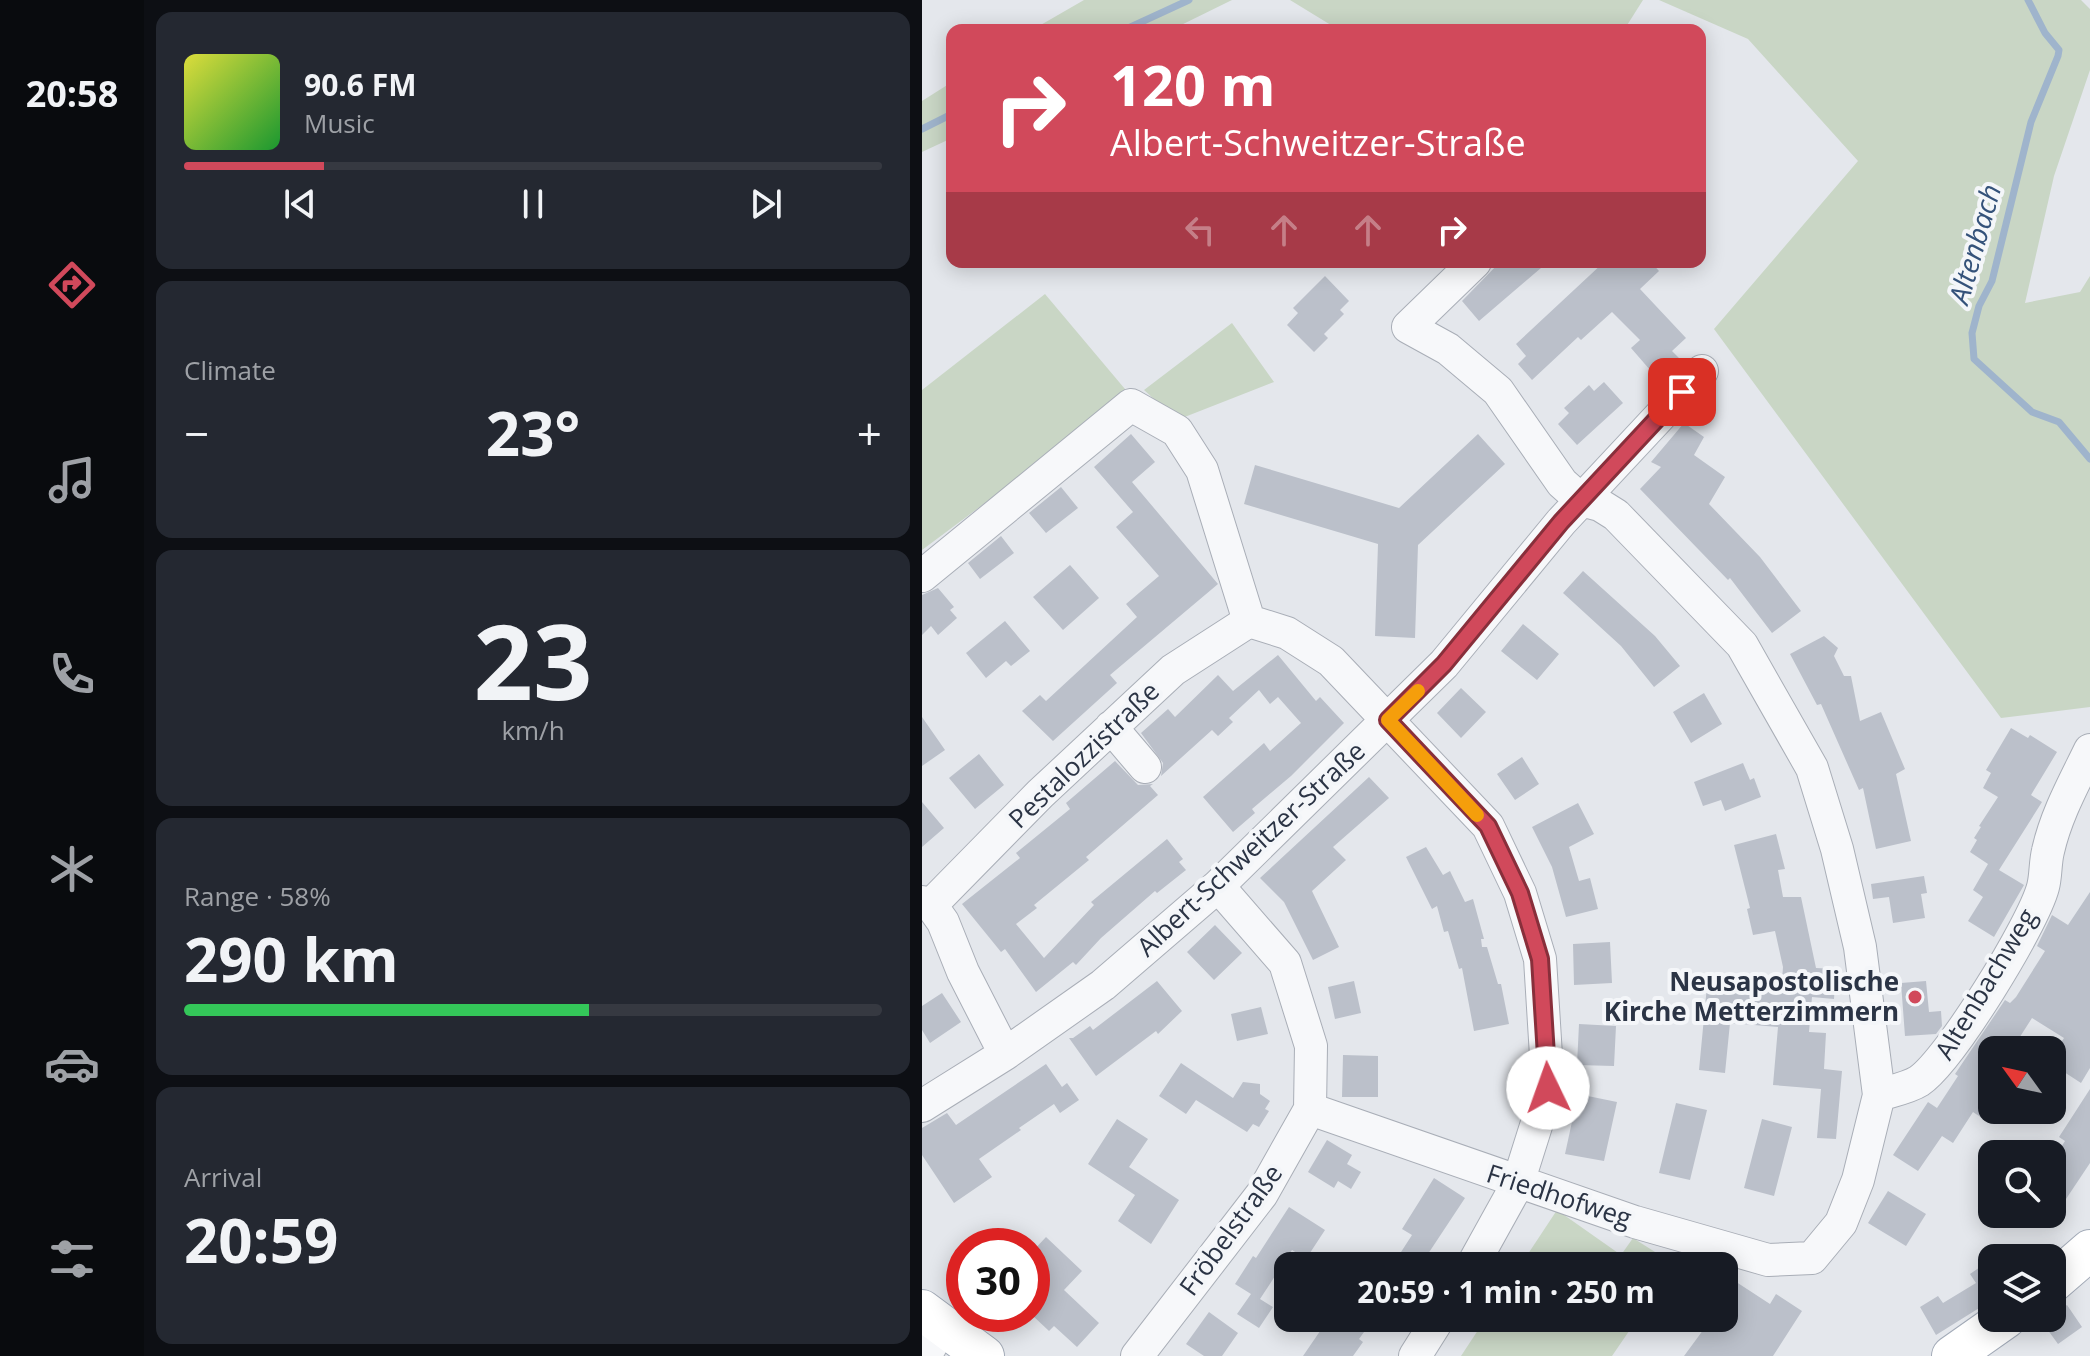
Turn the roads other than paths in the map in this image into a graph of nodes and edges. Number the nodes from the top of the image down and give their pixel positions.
1 (1469, 268) edge
2 (1702, 371) dead end
3 (1581, 500) junction
4 (922, 576) edge
5 (1249, 621) junction
6 (1388, 720) junction
7 (1111, 727) junction
8 (2090, 750) edge
9 (1145, 767) dead end
10 (1218, 886) junction
11 (927, 904) edge
12 (1005, 1054) junction
13 (1879, 1095) junction
14 (922, 1106) edge
15 (1310, 1109) junction
16 (1518, 1183) junction
17 (2090, 1250) edge
18 (1480, 1252) edge
19 (2066, 1271) edge
20 (930, 1330) edge
21 (1430, 1332) edge
22 (1986, 1332) edge
23 (984, 1356) edge
24 (1137, 1356) edge
25 (1415, 1356) edge
26 (1952, 1356) edge

1 - 3 street
2 - 3 street, Albert-Schweitzer-Straße
3 - 6 street, Albert-Schweitzer-Straße
3 - 13 street
4 - 5 street
5 - 6 street
5 - 7 street, Pestalozzistraße
6 - 10 street, Albert-Schweitzer-Straße
6 - 16 street
7 - 9 street
7 - 11 street, Pestalozzistraße
8 - 13 street, Altenbachweg
10 - 12 street, Albert-Schweitzer-Straße
10 - 15 street, Fröbelstraße
11 - 12 street
12 - 14 street, Albert-Schweitzer-Straße
13 - 16 street, Friedhofweg
15 - 16 street, Friedhofweg
15 - 24 street, Fröbelstraße
16 - 18 street
17 - 19 main road
20 - 23 main road
21 - 25 street
22 - 26 main road

